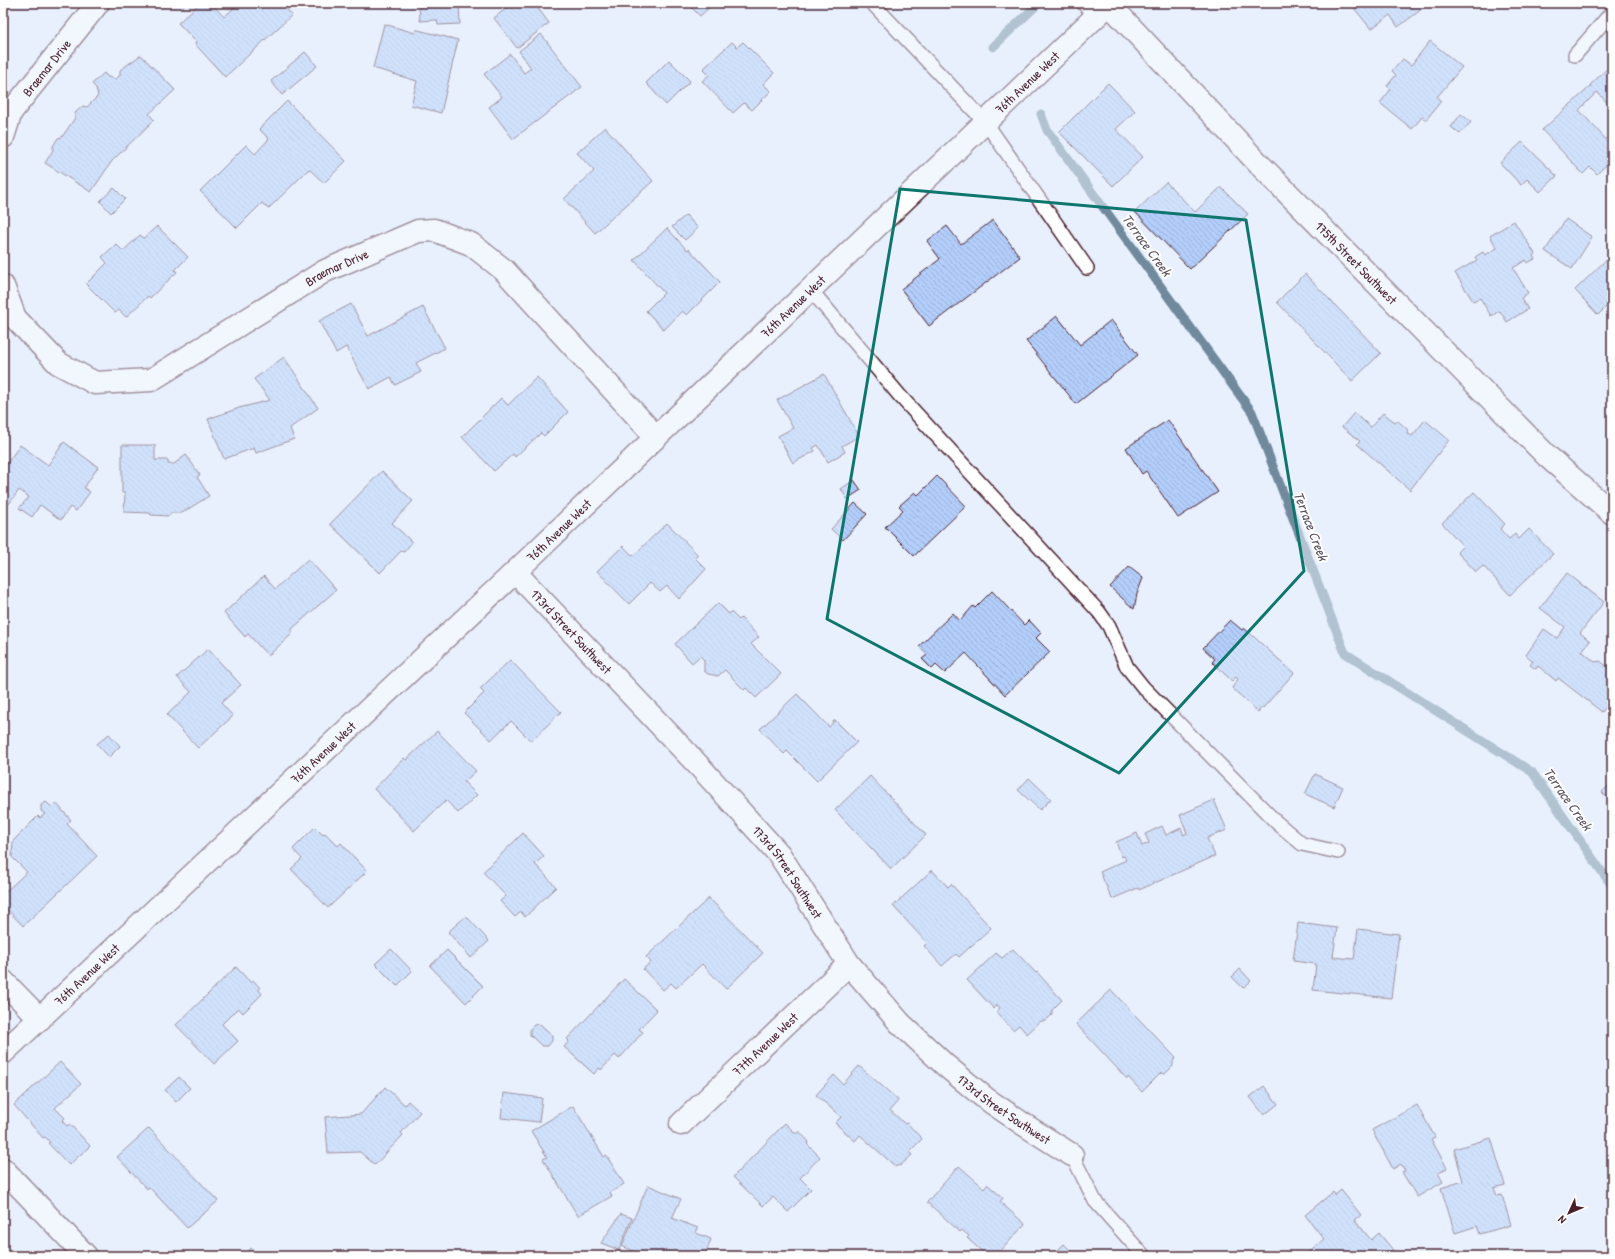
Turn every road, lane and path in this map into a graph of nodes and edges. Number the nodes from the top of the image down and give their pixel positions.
1 (98, 3) edge
2 (872, 3) edge
3 (1099, 7) edge
4 (1612, 12) edge
5 (1575, 55) dead end
6 (986, 123) junction
7 (3, 137) edge
8 (1087, 268) dead end
9 (3, 286) edge
10 (810, 289) junction
11 (656, 437) junction
12 (1612, 513) edge
13 (515, 572) junction
14 (1338, 852) dead end
15 (849, 964) junction
16 (3, 981) edge
17 (40, 1019) junction
18 (3, 1053) edge
19 (681, 1124) dead end
20 (1072, 1155) joint
21 (3, 1169) edge
22 (86, 1256) edge
23 (1144, 1256) edge

1 - 7 street, Braemar Drive
2 - 6 lane
3 - 6 street, 76th Avenue West
3 - 12 street, 175th Street Southwest
4 - 5 lane
6 - 8 lane
6 - 10 street, 76th Avenue West
9 - 11 street, Braemar Drive
10 - 11 street, 76th Avenue West
10 - 14 lane
11 - 13 street, 76th Avenue West
13 - 15 street, 173rd Street Southwest
13 - 17 street, 76th Avenue West
15 - 19 street, 77th Avenue West
15 - 20 street, 173rd Street Southwest
16 - 17 street
17 - 18 street, 76th Avenue West
20 - 23 lane
21 - 22 street

